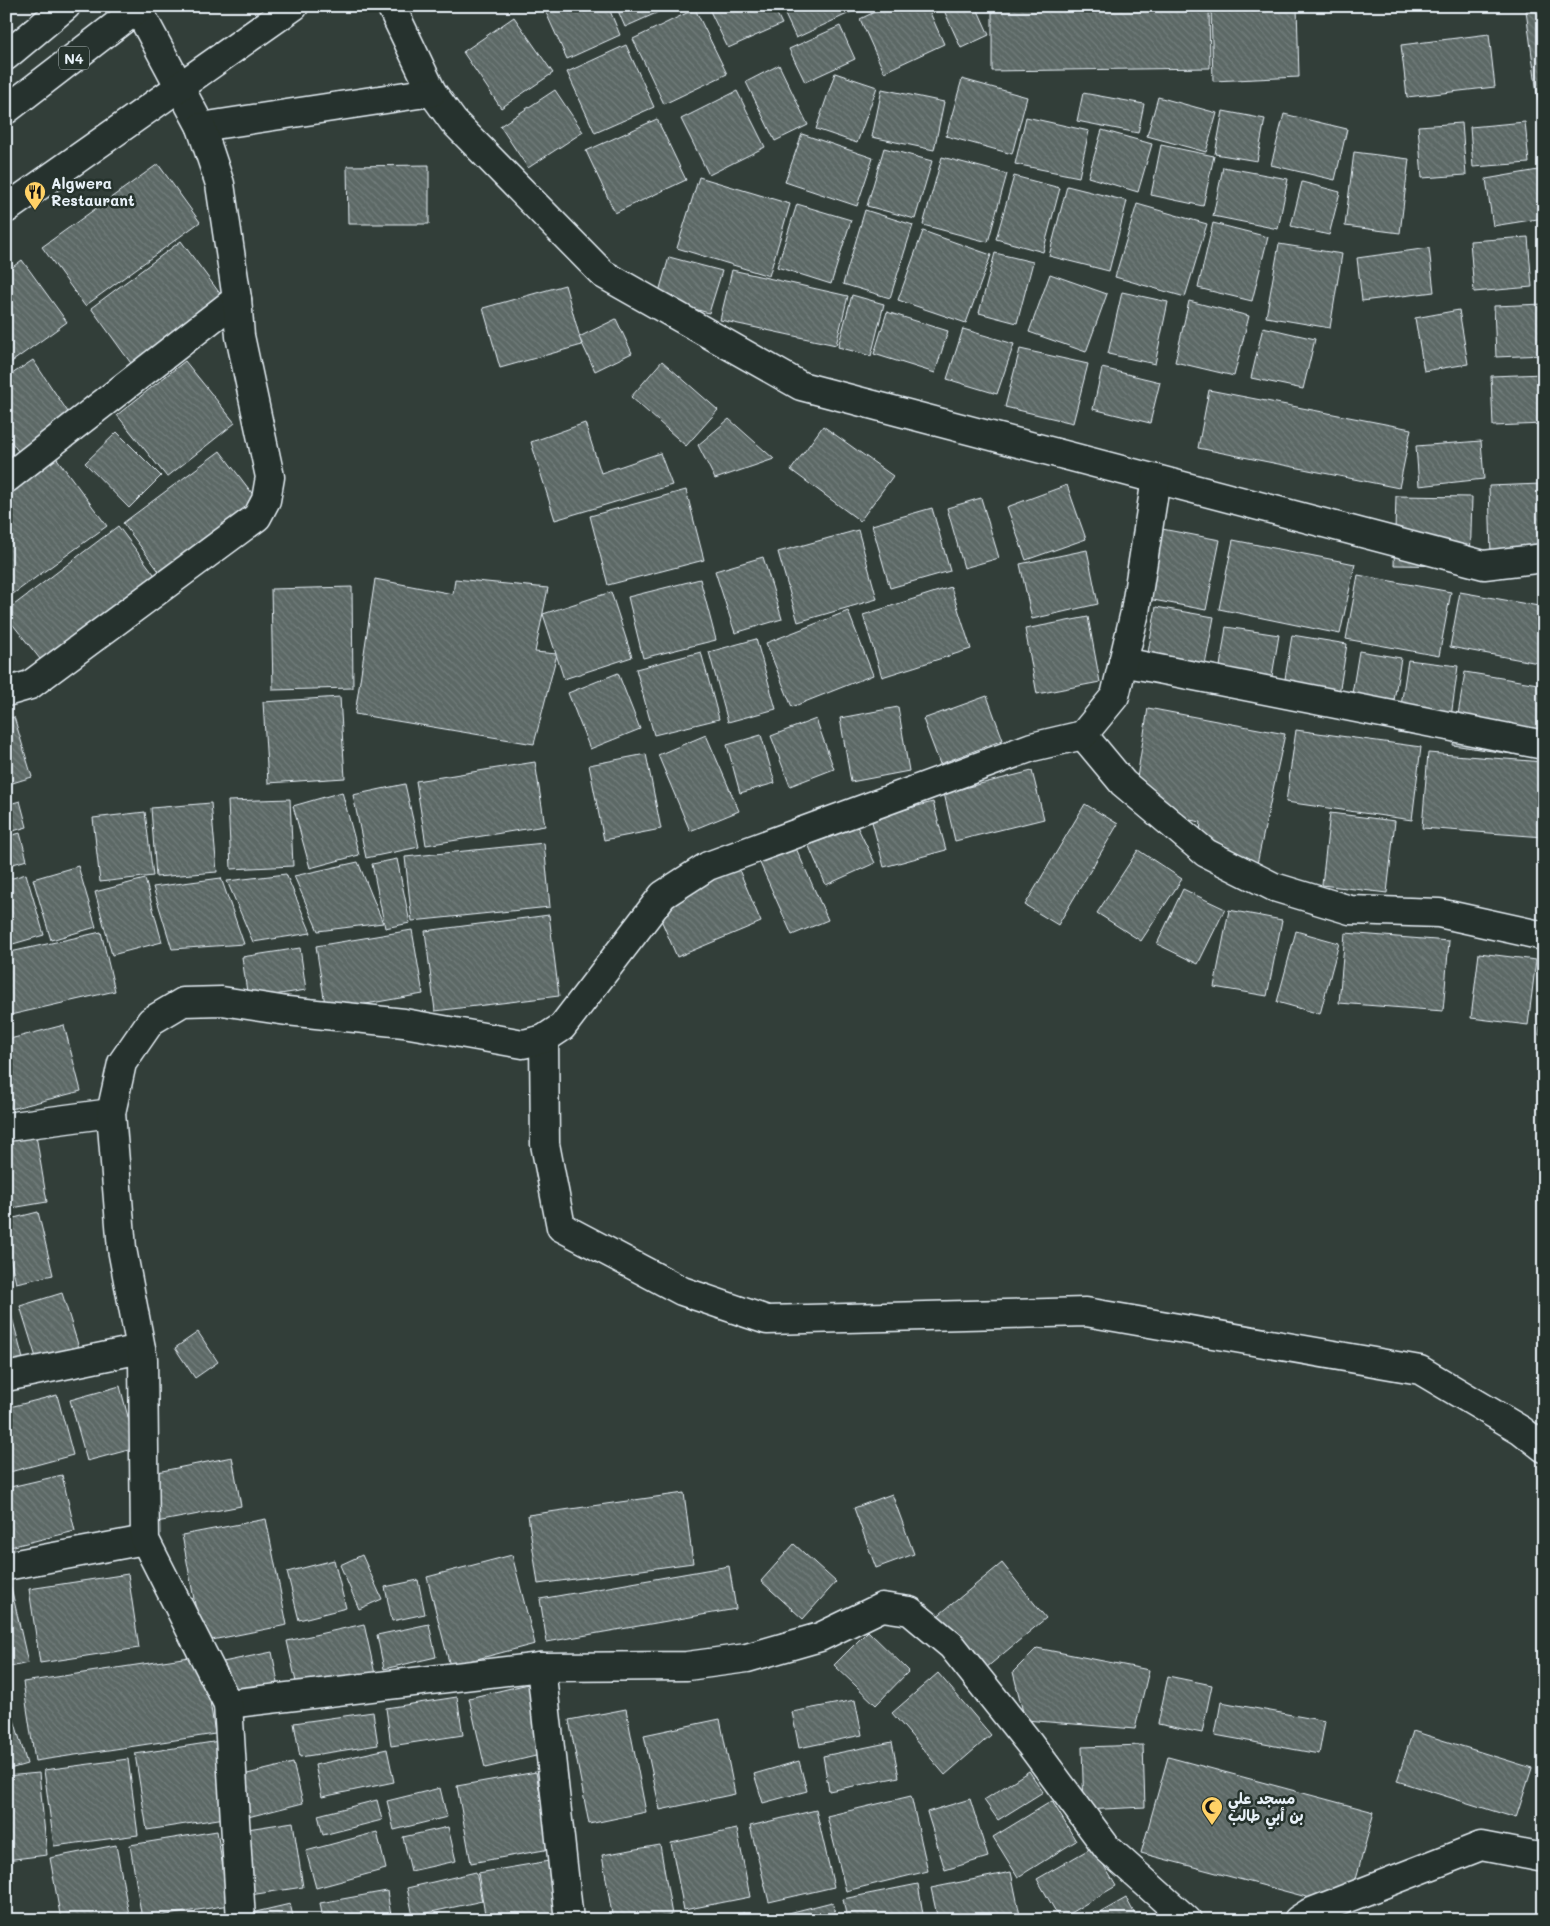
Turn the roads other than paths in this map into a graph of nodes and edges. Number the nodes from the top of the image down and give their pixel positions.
1 (66, 6) edge
2 (294, 6) edge
3 (391, 6) edge
4 (140, 8) edge
5 (6, 56) edge
6 (180, 88) junction
7 (432, 92) junction
8 (6, 110) edge
9 (201, 127) junction
10 (6, 209) edge
11 (237, 300) junction
12 (6, 479) edge
13 (1156, 479) junction
14 (1544, 558) edge
15 (1123, 662) junction
16 (6, 692) edge
17 (1083, 735) junction
18 (1544, 745) edge
19 (1544, 936) edge
20 (544, 1039) junction
21 (111, 1113) junction
22 (6, 1127) edge
23 (141, 1349) junction
24 (6, 1377) edge
25 (1544, 1448) edge
26 (145, 1540) junction
27 (6, 1566) edge
28 (541, 1667) junction
29 (228, 1704) junction
30 (1544, 1858) edge
31 (241, 1920) edge
32 (569, 1920) edge
33 (1187, 1920) edge
34 (1298, 1920) edge

1 - 5 main road
2 - 6 main road
3 - 7 main road
4 - 6 main road
4 - 8 main road, N4
6 - 9 main road
6 - 10 main road
7 - 9 main road
7 - 13 main road
9 - 11 main road
11 - 12 main road
11 - 16 main road
13 - 14 main road
13 - 15 main road
15 - 17 main road
15 - 18 main road
17 - 19 main road
17 - 20 main road
20 - 21 main road
20 - 25 main road
21 - 22 main road
21 - 23 main road
23 - 24 main road
23 - 26 main road
26 - 27 main road
26 - 29 main road
28 - 29 main road
28 - 32 main road
28 - 33 main road
29 - 31 main road
30 - 34 main road

